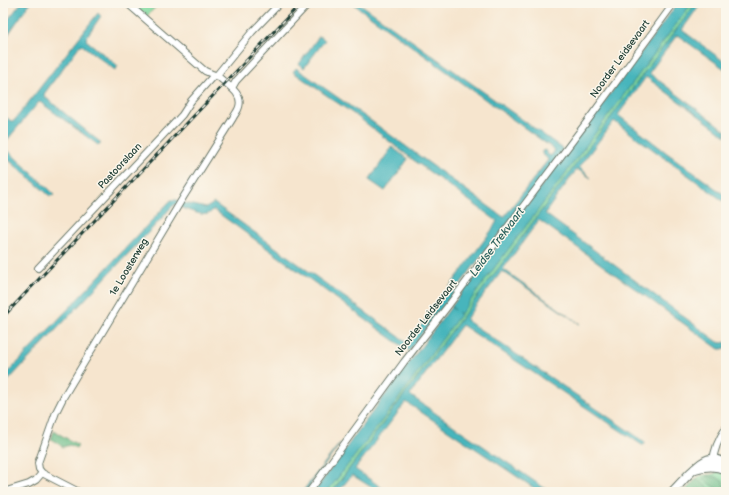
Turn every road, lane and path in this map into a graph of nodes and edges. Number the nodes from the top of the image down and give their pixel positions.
1 (127, 3) edge
2 (280, 3) edge
3 (309, 3) edge
4 (674, 3) edge
5 (215, 75) junction
6 (232, 88) junction
7 (38, 268) dead end
8 (726, 428) edge
9 (715, 462) junction
10 (726, 465) edge
11 (726, 470) edge
12 (42, 472) junction
13 (3, 492) edge
14 (79, 492) edge
15 (309, 492) edge
16 (672, 492) edge

1 - 5 street
2 - 5 street
3 - 6 street
4 - 15 street, Noorder Leidsevaart
5 - 6 street
5 - 7 street, Pastoorslaan
6 - 12 street, 1e Loosterweg
8 - 9 street
9 - 10 main road
9 - 11 main road
9 - 16 main road
12 - 13 street
12 - 14 street

